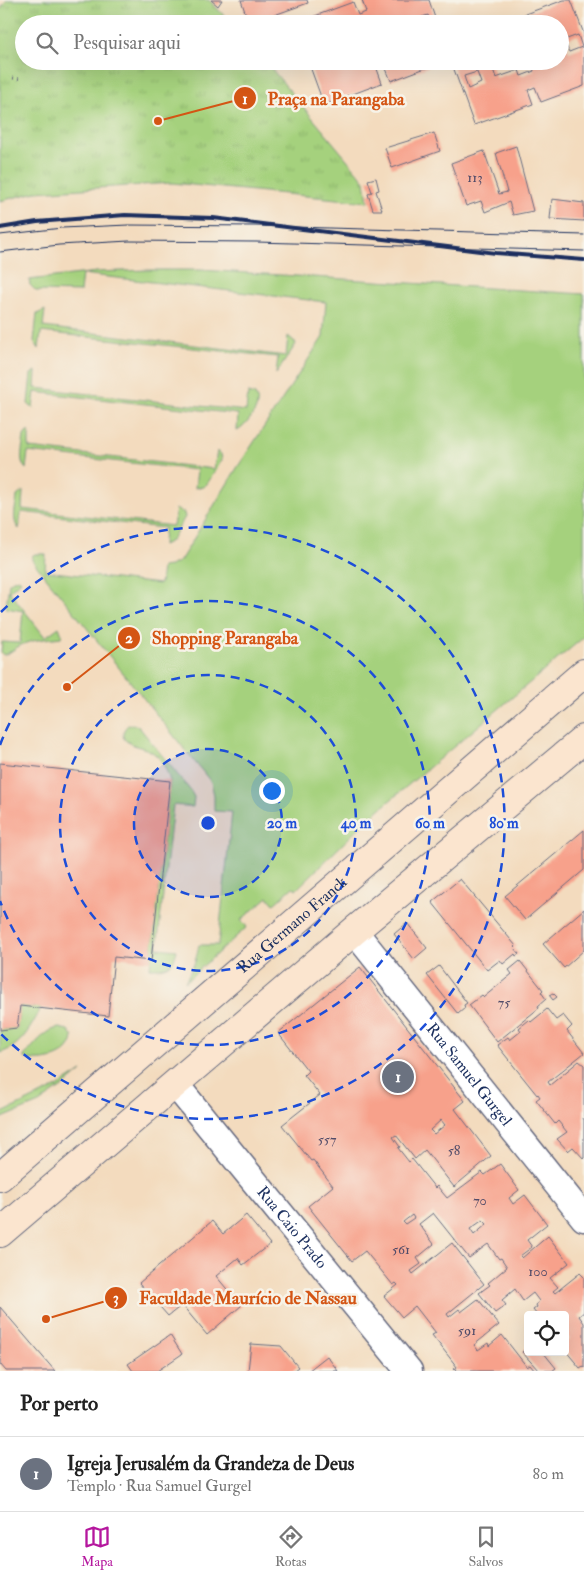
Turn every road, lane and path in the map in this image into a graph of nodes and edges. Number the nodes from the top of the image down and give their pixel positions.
1 (13, 78) dead end
2 (20, 79) dead end
3 (584, 673) edge
4 (584, 739) edge
5 (354, 931) junction
6 (175, 1084) junction
7 (0, 1177) edge
8 (584, 1218) edge
9 (0, 1233) edge
10 (409, 1371) edge

1 - 2 path
3 - 7 main road, Rua Germano Franck
4 - 5 main road
5 - 6 main road
5 - 8 street, Rua Samuel Gurgel
6 - 9 main road
6 - 10 street, Rua Caio Prado

